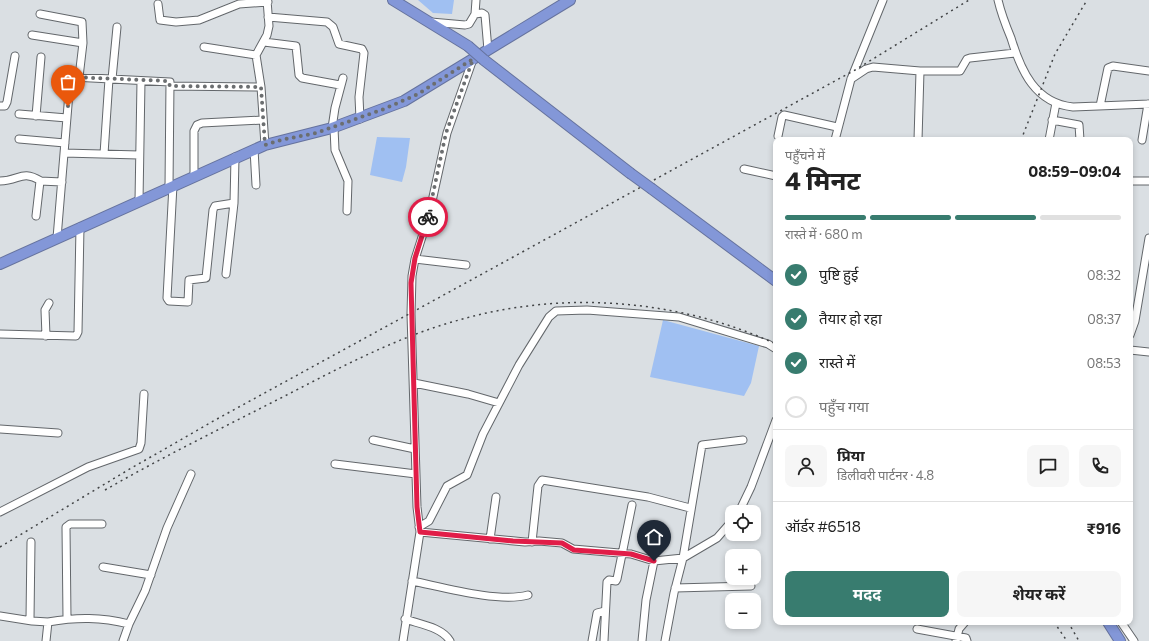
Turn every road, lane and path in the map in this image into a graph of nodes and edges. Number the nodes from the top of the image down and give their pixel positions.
1 (393, 0) edge
2 (476, 0) edge
3 (570, 0) edge
4 (882, 0) edge
5 (998, 0) edge
6 (268, 1) edge
7 (158, 4) dead end
8 (40, 14) dead end
9 (474, 14) junction
10 (268, 16) junction
11 (431, 22) junction
12 (117, 27) dead end
13 (32, 35) dead end
14 (264, 42) junction
15 (83, 43) junction
16 (204, 46) dead end
17 (488, 50) junction
18 (1015, 53) junction
19 (256, 54) junction
20 (15, 56) dead end
21 (41, 57) dead end
22 (473, 59) junction
23 (920, 71) junction
24 (1149, 71) edge
25 (79, 77) junction
26 (111, 79) junction
27 (851, 79) junction
28 (141, 81) junction
29 (170, 86) junction
30 (261, 87) junction
31 (1056, 103) junction
32 (1149, 104) edge
33 (0, 106) edge
34 (1100, 106) junction
35 (19, 114) dead end
36 (36, 116) junction
37 (67, 118) junction
38 (360, 119) junction
39 (263, 120) junction
40 (1052, 120) junction
41 (837, 127) junction
42 (333, 128) junction
43 (778, 136) dead end
44 (835, 137) edge
45 (918, 137) edge
46 (1049, 137) edge
47 (1080, 137) edge
48 (19, 139) dead end
49 (1142, 140) dead end
50 (65, 143) junction
51 (265, 145) junction
52 (254, 149) junction
53 (64, 153) junction
54 (104, 154) junction
55 (139, 155) junction
56 (235, 157) junction
57 (744, 169) dead end
58 (773, 175) edge
59 (194, 176) junction
60 (0, 181) edge
61 (40, 181) junction
62 (1133, 181) edge
63 (1149, 181) edge
64 (62, 182) junction
65 (256, 185) dead end
66 (171, 186) junction
67 (139, 201) junction
68 (234, 203) junction
69 (347, 211) dead end
70 (36, 216) dead end
71 (80, 228) junction
72 (57, 238) junction
73 (1149, 238) edge
74 (415, 258) junction
75 (0, 264) edge
76 (466, 265) dead end
77 (226, 274) dead end
78 (773, 279) edge
79 (49, 303) dead end
80 (1133, 327) edge
81 (0, 334) edge
82 (46, 336) junction
83 (773, 347) edge
84 (1133, 350) edge
85 (1149, 352) edge
86 (414, 383) junction
87 (144, 394) dead end
88 (499, 403) junction
89 (0, 429) edge
90 (773, 431) edge
91 (58, 433) dead end
92 (373, 440) dead end
93 (743, 440) dead end
94 (415, 449) junction
95 (335, 464) dead end
96 (191, 474) dead end
97 (416, 474) junction
98 (496, 498) dead end
99 (632, 505) dead end
100 (742, 505) edge
101 (690, 508) junction
102 (0, 512) edge
103 (102, 524) dead end
104 (420, 529) junction
105 (725, 529) edge
106 (490, 539) junction
107 (31, 542) dead end
108 (532, 542) junction
109 (622, 554) junction
110 (683, 558) junction
111 (654, 561) junction
112 (103, 567) dead end
113 (151, 575) junction
114 (412, 581) junction
115 (752, 586) dead end
116 (675, 588) junction
117 (528, 595) dead end
118 (605, 611) junction
119 (0, 616) edge
120 (67, 618) junction
121 (406, 619) junction
122 (32, 621) junction
123 (48, 622) junction
124 (129, 624) junction
125 (962, 625) edge
126 (1110, 625) edge
127 (1123, 625) edge
128 (917, 629) dead end
129 (956, 639) edge
130 (46, 641) edge
131 (123, 641) edge
132 (403, 641) edge
133 (450, 641) edge
134 (592, 641) edge
135 (604, 641) edge
136 (642, 641) edge
137 (665, 641) edge
138 (967, 641) edge
139 (1120, 641) edge
140 (1134, 641) edge

1 - 11 highway
2 - 9 street
3 - 17 highway
4 - 27 street
5 - 18 street
6 - 7 street
6 - 10 street
8 - 15 street
9 - 11 street
9 - 17 street
10 - 14 street
10 - 38 street
11 - 78 highway, bridge
12 - 26 street
13 - 15 street
14 - 19 street
14 - 42 street
15 - 25 street
16 - 19 street
17 - 22 highway
18 - 23 street
18 - 31 street
19 - 30 street
20 - 33 street
21 - 36 street
22 - 38 highway
22 - 74 street
23 - 27 street
23 - 45 street
24 - 34 street
25 - 26 street
25 - 37 street
26 - 28 street
26 - 54 street
27 - 41 street
28 - 29 street
28 - 55 street
29 - 30 street
29 - 66 street
30 - 39 street
31 - 34 street
31 - 40 street
32 - 34 street
32 - 49 street
35 - 36 street
36 - 37 street
37 - 50 street
38 - 42 highway
39 - 51 street
39 - 59 street
40 - 46 street
40 - 47 street
41 - 43 street
41 - 44 street
42 - 51 highway
42 - 69 street
48 - 50 street
50 - 53 street
51 - 52 highway
52 - 56 highway
52 - 65 street
53 - 54 street
53 - 64 street
54 - 55 street
55 - 67 street
56 - 59 highway
56 - 68 street
57 - 58 street
59 - 66 highway
60 - 61 street
61 - 64 street
61 - 70 street
62 - 63 street
64 - 72 street
66 - 67 highway
66 - 68 street
67 - 71 highway
68 - 77 street
71 - 72 highway
71 - 82 street
72 - 75 highway
73 - 80 street
74 - 76 street
74 - 86 street
79 - 82 street
81 - 82 street
83 - 88 street
84 - 85 street
86 - 88 street
86 - 94 street
87 - 102 street
88 - 104 street
89 - 91 street
90 - 100 street
92 - 94 street
93 - 101 street
94 - 97 street
95 - 97 street
96 - 113 street
97 - 104 street
98 - 106 street
99 - 109 street
101 - 108 street
101 - 110 street
103 - 120 street
104 - 106 street
104 - 114 street
105 - 110 street
106 - 108 street
107 - 122 street
108 - 109 street
109 - 111 street
109 - 118 street
110 - 111 street
110 - 116 street
111 - 136 street
112 - 113 street
113 - 124 street
114 - 117 street
114 - 121 street
115 - 116 street
116 - 137 street
118 - 134 street
118 - 135 street
119 - 122 street
120 - 123 street
120 - 124 street
121 - 132 street
121 - 133 street
122 - 123 street
123 - 130 street
124 - 131 street
125 - 129 street
126 - 139 highway
127 - 140 street
128 - 129 street
129 - 138 street

